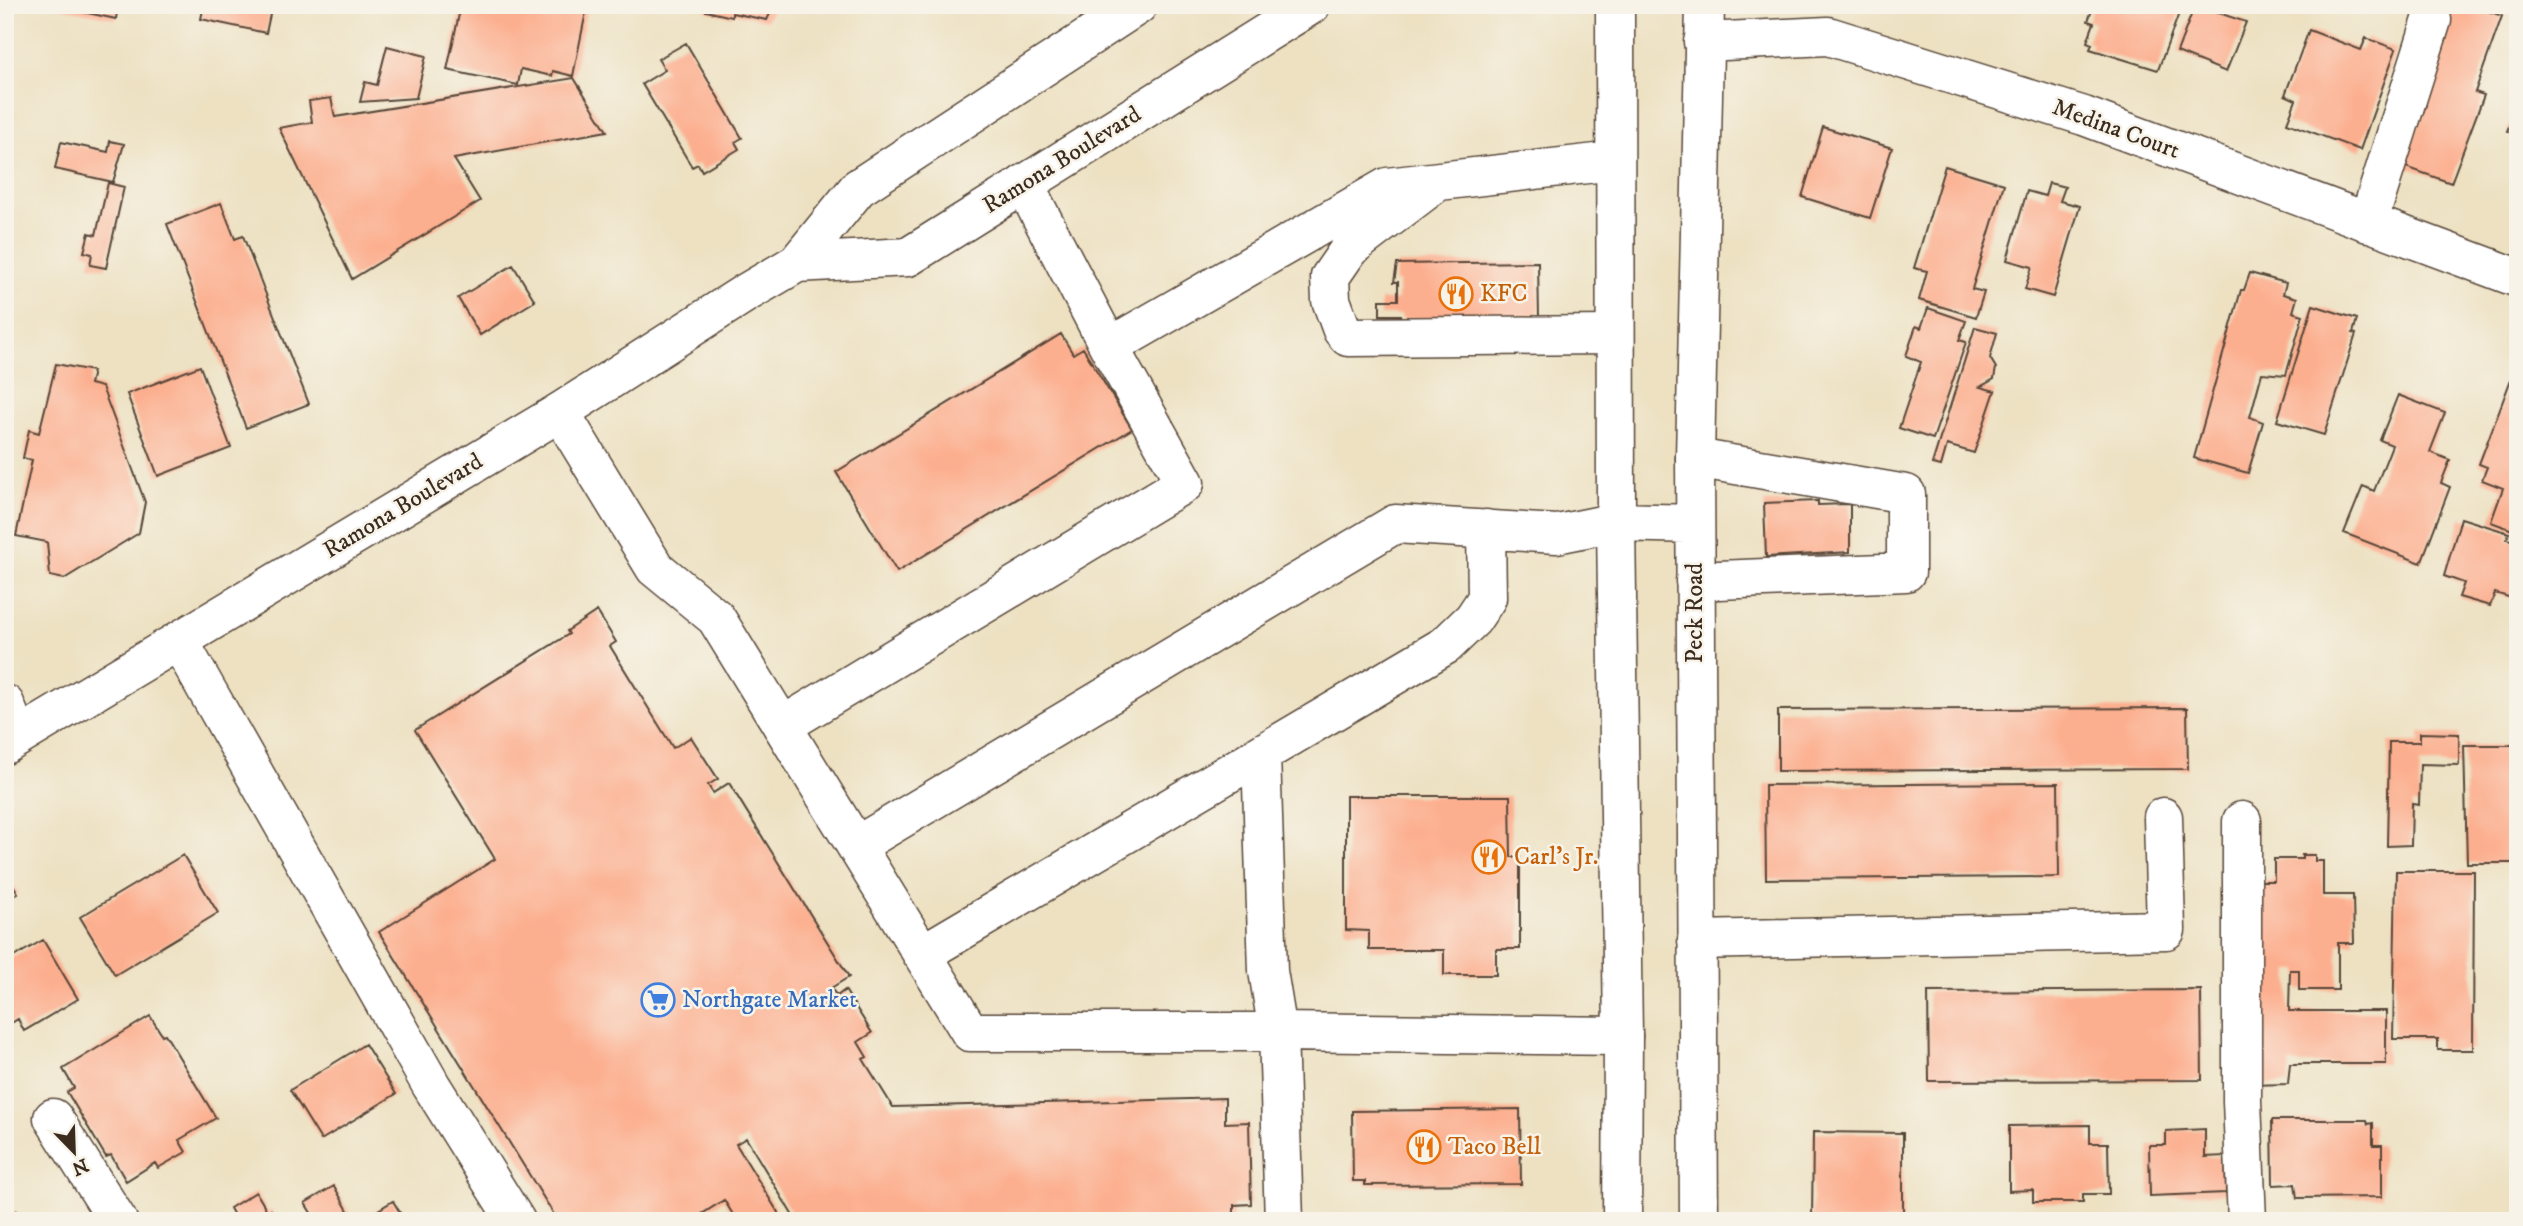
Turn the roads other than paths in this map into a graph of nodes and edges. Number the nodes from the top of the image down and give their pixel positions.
1 (1138, 5) edge
2 (1311, 5) edge
3 (1615, 5) edge
4 (1830, 20) edge
5 (2432, 20) dead end
6 (1704, 23) edge
7 (1614, 161) junction
8 (1439, 181) junction
9 (1024, 184) junction
10 (2368, 223) junction
11 (797, 264) junction
12 (2518, 278) edge
13 (1615, 335) junction
14 (1109, 347) junction
15 (560, 412) junction
16 (1695, 458) junction
17 (1616, 522) junction
18 (1695, 524) junction
19 (1486, 530) junction
20 (1695, 581) junction
21 (179, 641) junction
22 (782, 726) junction
23 (10, 729) edge
24 (1261, 754) junction
25 (2163, 817) dead end
26 (2242, 821) dead end
27 (856, 846) junction
28 (1697, 940) junction
29 (922, 954) junction
30 (1278, 1032) junction
31 (1623, 1036) junction
32 (53, 1118) dead end
33 (118, 1221) edge
34 (516, 1221) edge
35 (1284, 1221) edge
36 (1622, 1221) edge
37 (1699, 1221) edge
38 (2247, 1221) edge

1 - 11 main road, Ramona Boulevard
2 - 9 main road, Ramona Boulevard
3 - 7 main road
4 - 6 main road, Medina Court
4 - 10 main road, Medina Court
5 - 10 main road
6 - 16 main road, Peck Road
7 - 8 main road
7 - 13 main road
8 - 13 main road
8 - 14 main road
9 - 11 main road, Ramona Boulevard
9 - 14 main road
10 - 12 main road, Medina Court
11 - 15 main road, Ramona Boulevard
13 - 17 main road
14 - 22 main road
15 - 21 main road, Ramona Boulevard
15 - 22 main road
16 - 18 main road, Peck Road
16 - 20 main road
17 - 18 main road
17 - 19 main road
17 - 31 main road
18 - 20 main road, Peck Road
19 - 24 main road
19 - 27 main road
20 - 28 main road, Peck Road
21 - 23 main road, Ramona Boulevard
21 - 34 main road
22 - 27 main road
24 - 29 main road
24 - 30 main road
25 - 28 main road
26 - 38 main road
27 - 29 main road
28 - 37 main road, Peck Road
29 - 30 main road
30 - 31 main road
30 - 35 main road
31 - 36 main road
32 - 33 main road

